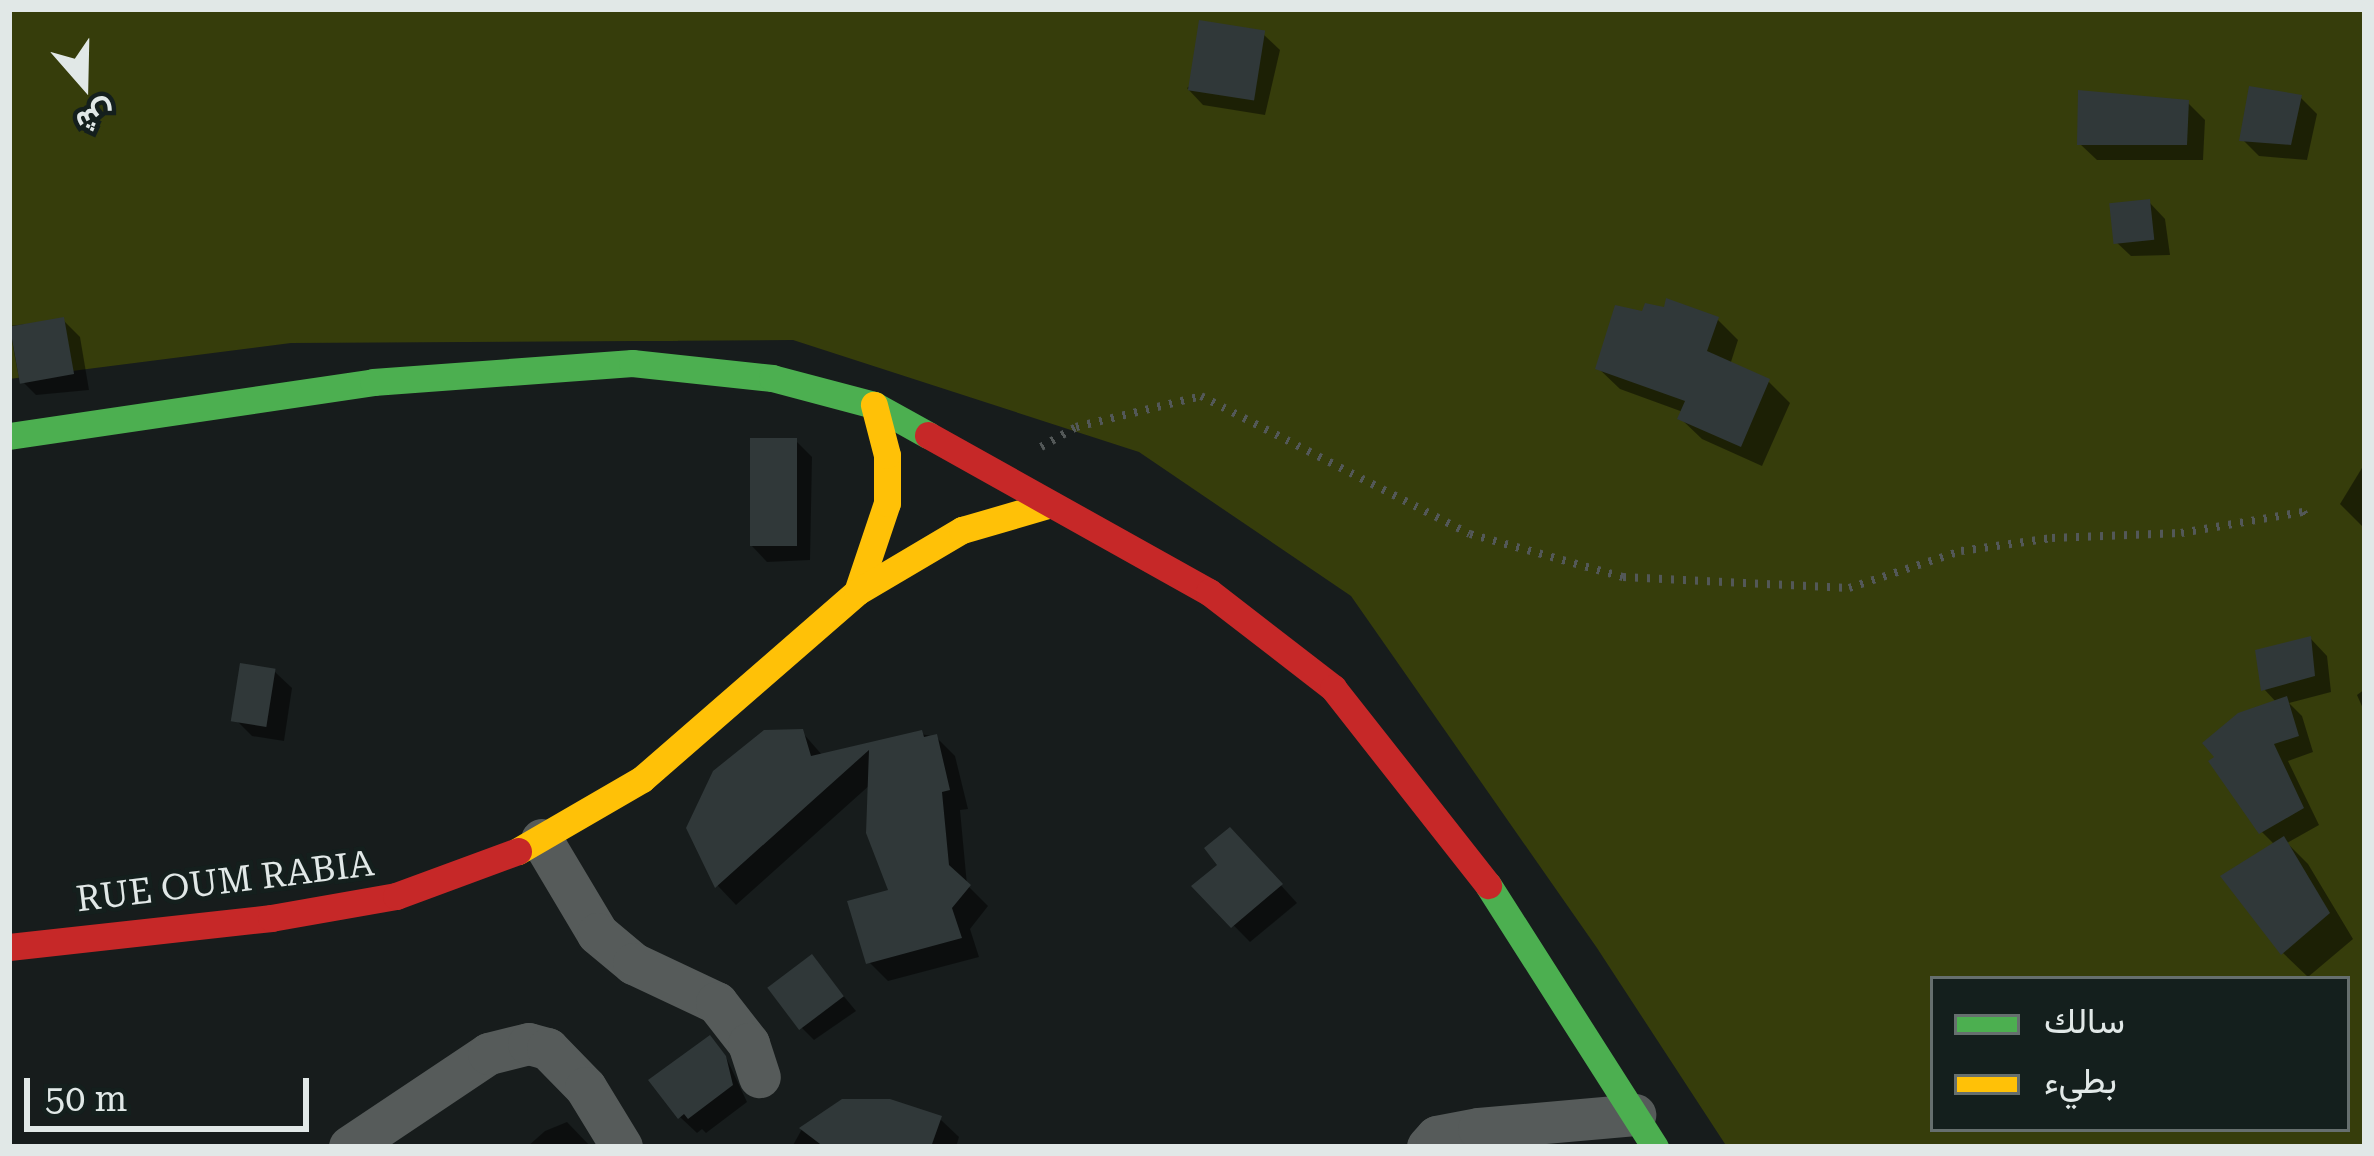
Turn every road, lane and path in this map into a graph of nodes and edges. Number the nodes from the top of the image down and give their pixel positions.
1 (874, 405) junction
2 (9, 436) edge
3 (1001, 472) junction
4 (1048, 505) junction
5 (2308, 521) dead end
6 (857, 592) junction
7 (542, 840) junction
8 (9, 947) edge
9 (760, 1077) dead end
10 (1645, 1131) edge
11 (350, 1147) edge
12 (622, 1147) edge
13 (1428, 1147) edge

1 - 2 main road
1 - 3 main road
1 - 6 main road
3 - 4 main road
3 - 5 path
4 - 6 main road, RUE OUM RABIA
4 - 10 main road
6 - 7 main road, RUE OUM RABIA
7 - 8 main road, RUE OUM RABIA
7 - 9 street
10 - 13 street
11 - 12 street

